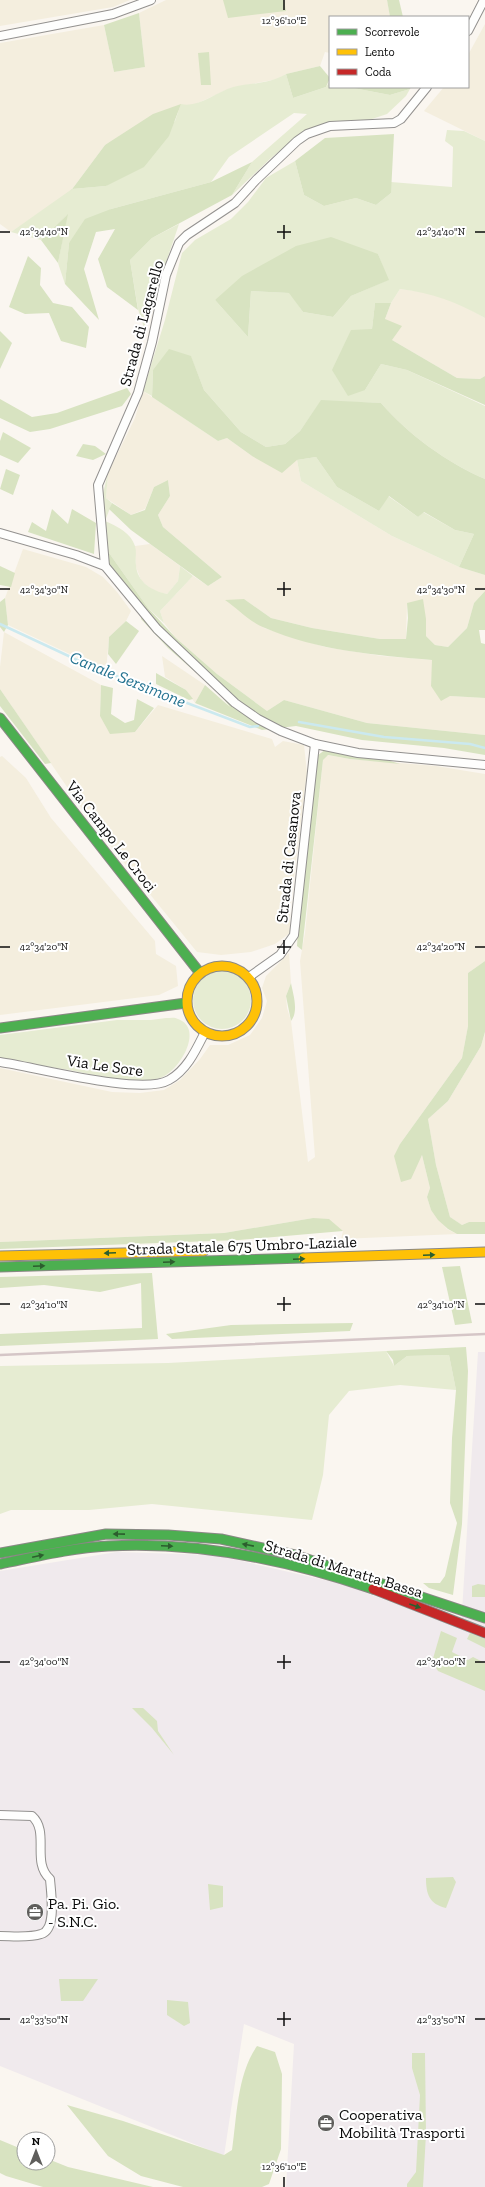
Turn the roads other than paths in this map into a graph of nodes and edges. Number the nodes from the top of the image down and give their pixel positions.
1 (151, 0) edge
2 (484, 0) edge
3 (469, 29) edge
4 (0, 36) edge
5 (426, 88) edge
6 (0, 533) edge
7 (105, 566) junction
8 (0, 718) edge
9 (315, 744) junction
10 (485, 765) edge
11 (200, 973) junction
12 (249, 977) junction
13 (186, 1003) junction
14 (0, 1028) edge
15 (205, 1032) junction
16 (0, 1062) edge
17 (485, 1243) edge
18 (231, 1250) dead end
19 (215, 1251) dead end
20 (485, 1252) edge
21 (0, 1256) edge
22 (0, 1267) edge
23 (0, 1553) edge
24 (0, 1564) edge
25 (485, 1618) edge
26 (485, 1633) edge
27 (0, 1815) edge
28 (0, 1936) edge

1 - 4 street
2 - 3 street
5 - 7 street, Strada di Lagarello
6 - 7 street
7 - 9 street
8 - 11 main road, Via Campo Le Croci
9 - 10 street
9 - 12 street, Strada di Casanova
11 - 12 main road
11 - 13 main road
12 - 15 main road
13 - 14 main road
13 - 15 main road
15 - 16 street, Via Le Sore
17 - 18 main road, Strada Statale 675 Umbro-Laziale
19 -> 21 main road, Strada Statale 675 Umbro-Laziale
22 -> 20 main road, Strada Statale 675 Umbro-Laziale
25 -> 23 main road, Strada di Maratta Bassa
24 -> 26 main road, Strada di Maratta Bassa
27 - 28 street

